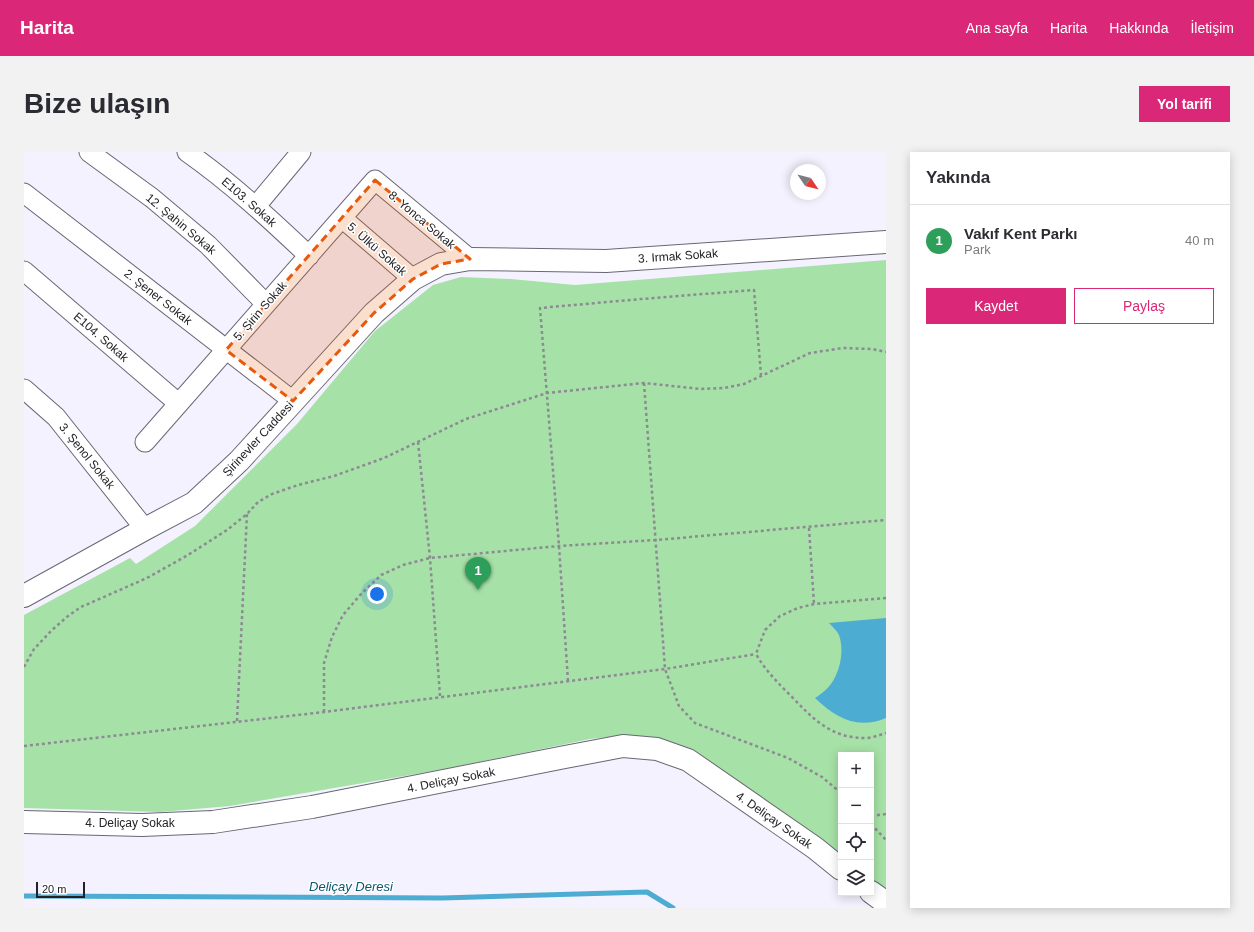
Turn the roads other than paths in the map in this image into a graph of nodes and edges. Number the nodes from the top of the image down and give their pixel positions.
1 (89, 152) edge
2 (301, 152) edge
3 (200, 155) edge
4 (375, 180) joint
5 (24, 193) edge
6 (256, 206) junction
7 (342, 218) junction
8 (886, 242) edge
9 (309, 256) junction
10 (470, 260) junction
11 (24, 271) edge
12 (412, 279) junction
13 (266, 304) junction
14 (226, 350) junction
15 (24, 389) edge
16 (294, 401) junction
17 (178, 404) junction
18 (145, 442) dead end
19 (145, 529) junction
20 (24, 596) edge
21 (24, 822) edge
22 (838, 867) edge
23 (874, 894) edge
24 (886, 903) edge

1 - 13 street, 12. Şahin Sokak
2 - 6 street
3 - 6 street, E103. Sokak
4 - 7 street, 5. Şirin Sokak
4 - 10 street, 8. Yonca Sokak
5 - 14 street, 2. Şener Sokak
6 - 9 street, E103. Sokak
7 - 9 street, 5. Şirin Sokak
7 - 12 street, 5. Ülkü Sokak
8 - 10 main road, 3. Irmak Sokak
9 - 13 street, 5. Şirin Sokak
10 - 12 main road, Şirinevler Caddesi
11 - 17 street, E104. Sokak
12 - 16 main road, Şirinevler Caddesi
13 - 14 street, 5. Şirin Sokak
14 - 16 street, 2. Şener Sokak
14 - 17 street, 5. Şirin Sokak
15 - 19 street, 3. Şenol Sokak
16 - 19 main road, Şirinevler Caddesi
17 - 18 street, 5. Şirin Sokak
19 - 20 main road, Şirinevler Caddesi
21 - 22 main road, 4. Deliçay Sokak
23 - 24 main road

